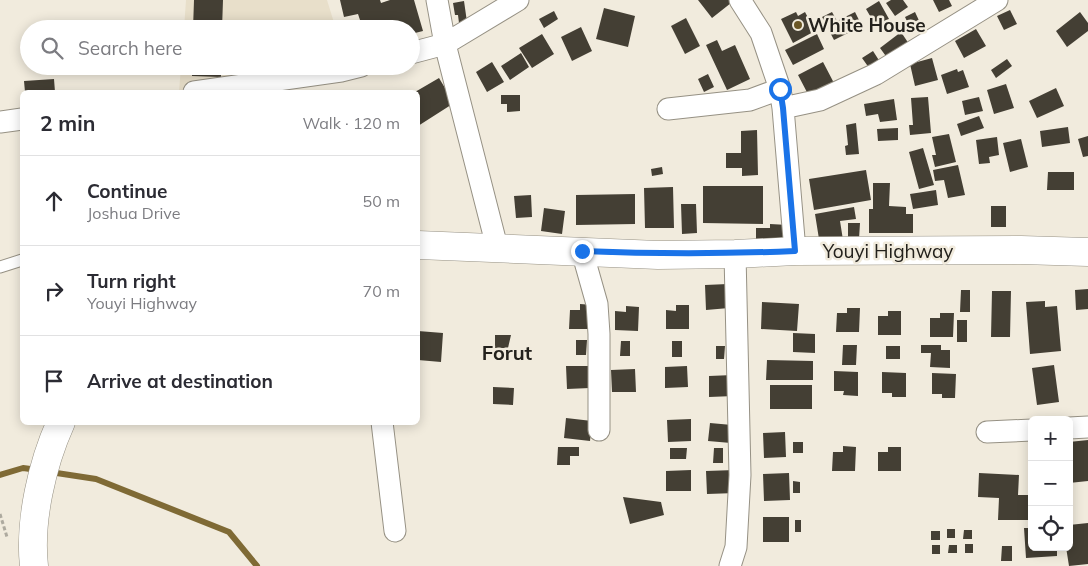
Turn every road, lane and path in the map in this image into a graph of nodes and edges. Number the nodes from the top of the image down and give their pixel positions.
1 (437, 0) edge
2 (518, 0) edge
3 (740, 0) edge
4 (997, 0) edge
5 (446, 44) junction
6 (420, 51) edge
7 (323, 75) edge
8 (269, 87) edge
9 (224, 90) edge
10 (781, 99) junction
11 (668, 109) dead end
12 (20, 119) edge
13 (0, 122) edge
14 (420, 245) edge
15 (497, 247) junction
16 (582, 251) junction
17 (795, 251) junction
18 (1088, 252) edge
19 (735, 254) junction
20 (20, 261) edge
21 (0, 267) edge
22 (60, 425) edge
23 (382, 425) edge
24 (1088, 427) edge
25 (1073, 428) edge
26 (599, 430) dead end
27 (1028, 430) edge
28 (987, 432) dead end
29 (0, 514) edge
30 (395, 531) dead end
31 (7, 537) dead end
32 (34, 566) edge
33 (730, 566) edge

1 - 5 street
2 - 5 street
3 - 10 street
4 - 10 street
5 - 6 street
5 - 15 street
7 - 8 street
8 - 9 street
10 - 11 street
10 - 17 street
12 - 13 street
14 - 15 main road, Youyi Highway
15 - 16 main road, Youyi Highway
16 - 19 main road, Youyi Highway
16 - 26 street
17 - 18 main road, Youyi Highway
17 - 19 main road, Youyi Highway
19 - 33 street
20 - 21 lane
22 - 32 main road
23 - 30 street
24 - 25 street
27 - 28 street
29 - 31 path

